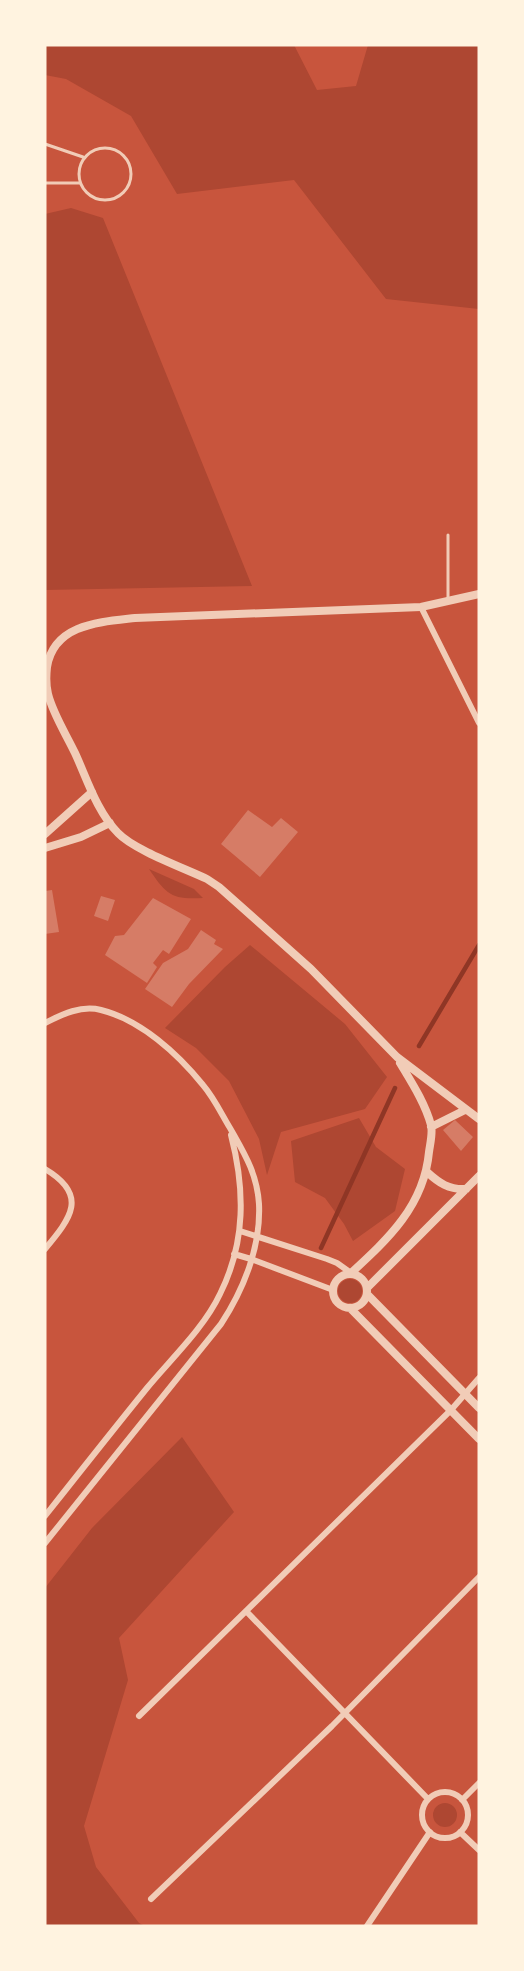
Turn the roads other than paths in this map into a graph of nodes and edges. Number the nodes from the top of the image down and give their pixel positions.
1 (45, 144) edge
2 (83, 158) junction
3 (45, 183) edge
4 (80, 183) junction
5 (448, 536) dead end
6 (479, 594) edge
7 (448, 601) junction
8 (421, 608) junction
9 (479, 723) edge
10 (92, 792) junction
11 (110, 824) junction
12 (45, 834) edge
13 (45, 848) edge
14 (45, 1023) edge
15 (397, 1057) junction
16 (465, 1110) junction
17 (479, 1119) edge
18 (431, 1127) junction
19 (230, 1128) junction
20 (45, 1169) edge
21 (427, 1172) junction
22 (479, 1176) edge
23 (466, 1189) junction
24 (240, 1231) junction
25 (257, 1236) junction
26 (45, 1249) edge
27 (234, 1254) junction
28 (251, 1259) junction
29 (351, 1273) junction
30 (333, 1290) junction
31 (367, 1291) junction
32 (350, 1308) junction
33 (479, 1378) edge
34 (465, 1394) junction
35 (479, 1408) edge
36 (451, 1410) junction
37 (479, 1439) edge
38 (45, 1516) edge
39 (45, 1543) edge
40 (479, 1577) edge
41 (246, 1611) junction
42 (345, 1713) junction
43 (139, 1716) dead end
44 (479, 1783) edge
45 (428, 1799) junction
46 (462, 1800) junction
47 (430, 1832) junction
48 (460, 1832) junction
49 (479, 1850) edge
50 (151, 1899) dead end
51 (367, 1926) edge

1 - 2 lane
2 - 4 lane
2 - 4 lane
3 - 4 lane
5 - 7 lane
6 - 7 street
7 - 8 street
8 - 9 street
8 - 10 street
10 - 11 street
10 - 12 street
11 - 13 street
11 - 15 street
14 - 19 street
15 - 16 street
15 - 18 street
16 - 17 street
16 - 18 street
18 - 21 street
19 - 24 street
19 - 25 street
20 - 26 street
21 - 23 street
21 - 29 street
22 - 23 street
23 - 31 street
24 - 25 street
24 - 27 street
25 - 28 street
25 - 29 street
27 - 28 street
27 - 38 street
28 - 30 street
28 - 39 street
29 - 30 street
29 - 31 street
30 - 32 street
31 - 32 street
31 - 34 street
32 - 36 street
33 - 34 street
34 - 35 street
34 - 36 street
36 - 37 street
36 - 41 street
40 - 42 street
41 - 42 street
41 - 43 street
42 - 45 street
42 - 50 street
44 - 46 street
45 - 46 street
45 - 47 street
46 - 48 street
47 - 48 street
47 - 51 street
48 - 49 street

